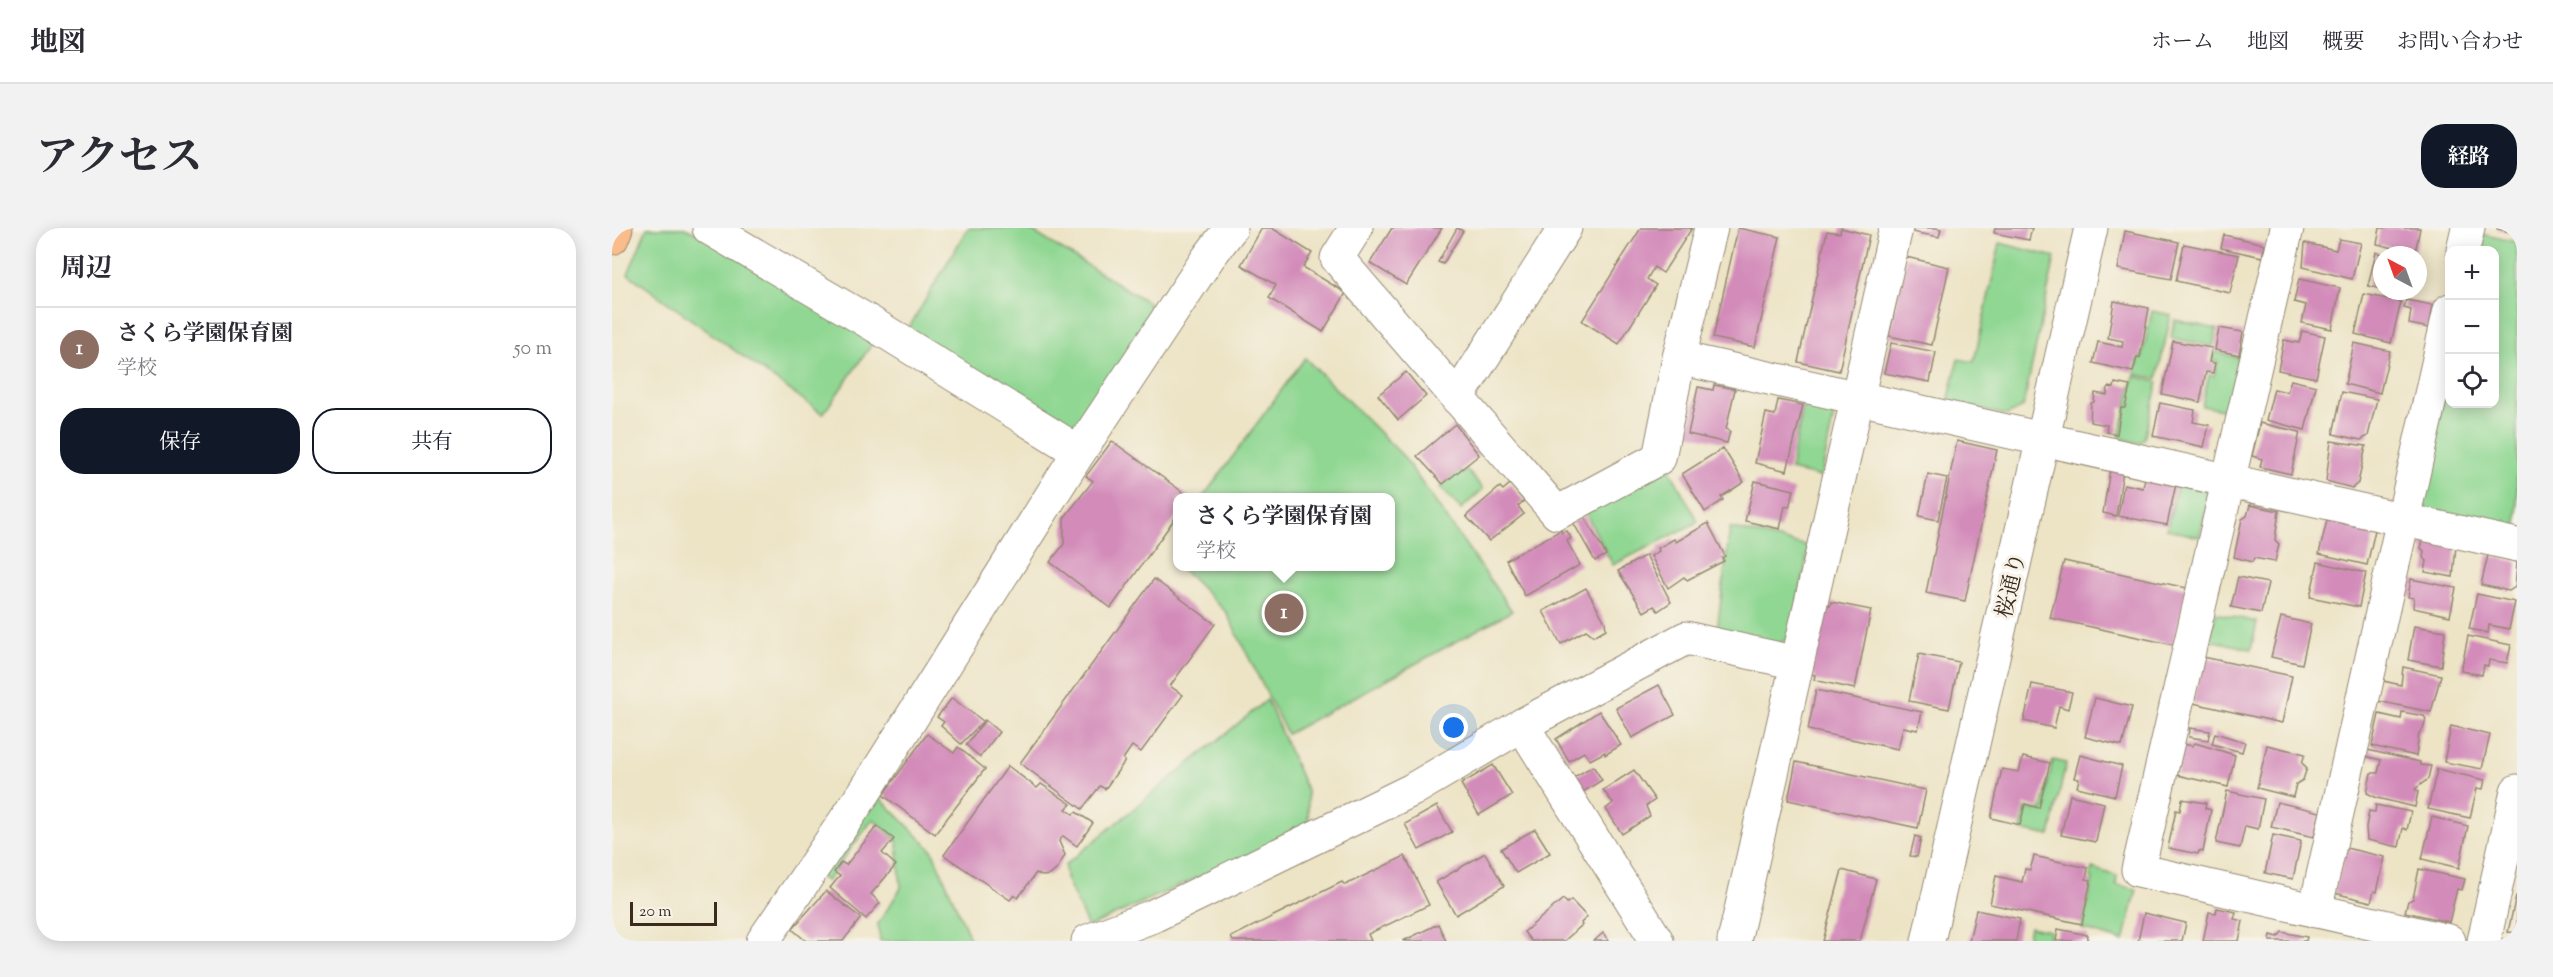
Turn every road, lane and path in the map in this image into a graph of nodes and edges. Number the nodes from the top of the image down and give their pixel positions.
1 (616, 228) edge
2 (709, 228) edge
3 (1231, 228) edge
4 (1356, 228) edge
5 (1565, 228) edge
6 (1711, 228) edge
7 (1896, 228) edge
8 (2091, 228) edge
9 (2287, 228) edge
10 (2468, 228) edge
11 (612, 238) edge
12 (2464, 246) edge
13 (2445, 332) edge
14 (1679, 358) junction
15 (1857, 396) junction
16 (1457, 399) junction
17 (2043, 438) junction
18 (1079, 452) junction
19 (2229, 480) junction
20 (2403, 519) junction
21 (2517, 545) edge
22 (1797, 663) junction
23 (1522, 725) junction
24 (2517, 791) edge
25 (2314, 911) junction
26 (763, 941) edge
27 (1088, 941) edge
28 (1657, 941) edge
29 (1734, 941) edge
30 (1928, 941) edge
31 (2449, 941) edge
32 (2484, 941) edge

1 - 11 main road
2 - 18 street
3 - 18 street
4 - 16 street
5 - 16 street
6 - 14 street
7 - 15 street
8 - 17 street, 桜通り
9 - 19 street
10 - 12 street
13 - 20 street
14 - 15 street
14 - 16 street
15 - 17 street
15 - 22 street
17 - 19 street
17 - 30 street, 桜通り
18 - 26 street
19 - 20 street
19 - 25 street
20 - 21 street
20 - 25 street
22 - 23 street
22 - 29 street
23 - 27 street
23 - 28 street
24 - 32 street
25 - 31 street

